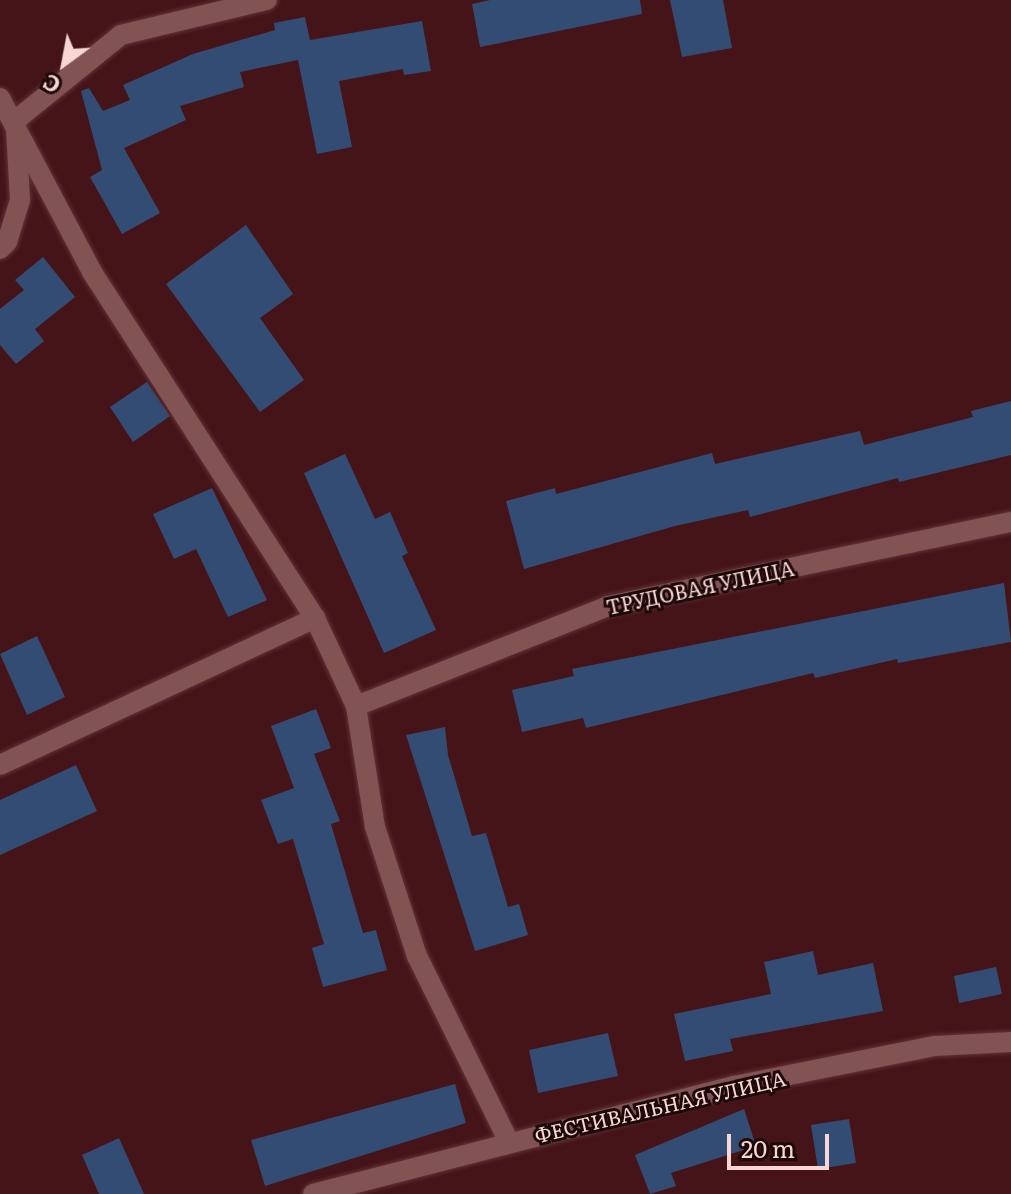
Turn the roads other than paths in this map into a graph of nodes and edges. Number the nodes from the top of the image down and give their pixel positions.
1 (267, 0) edge
2 (0, 98) edge
3 (16, 120) junction
4 (0, 249) edge
5 (1011, 522) edge
6 (315, 618) junction
7 (356, 706) junction
8 (0, 765) edge
9 (1011, 1042) edge
10 (509, 1142) junction
11 (391, 1186) edge
12 (313, 1194) edge

1 - 3 street
2 - 3 street
3 - 4 street
3 - 6 street
5 - 7 street, ТРУДОВАЯ УЛИЦА
6 - 7 street
6 - 8 street
7 - 10 street
9 - 10 street, ФЕСТИВАЛЬНАЯ УЛИЦА
10 - 11 street, ФЕСТИВАЛЬНАЯ УЛИЦА
11 - 12 street, ФЕСТИВАЛЬНАЯ УЛИЦА

